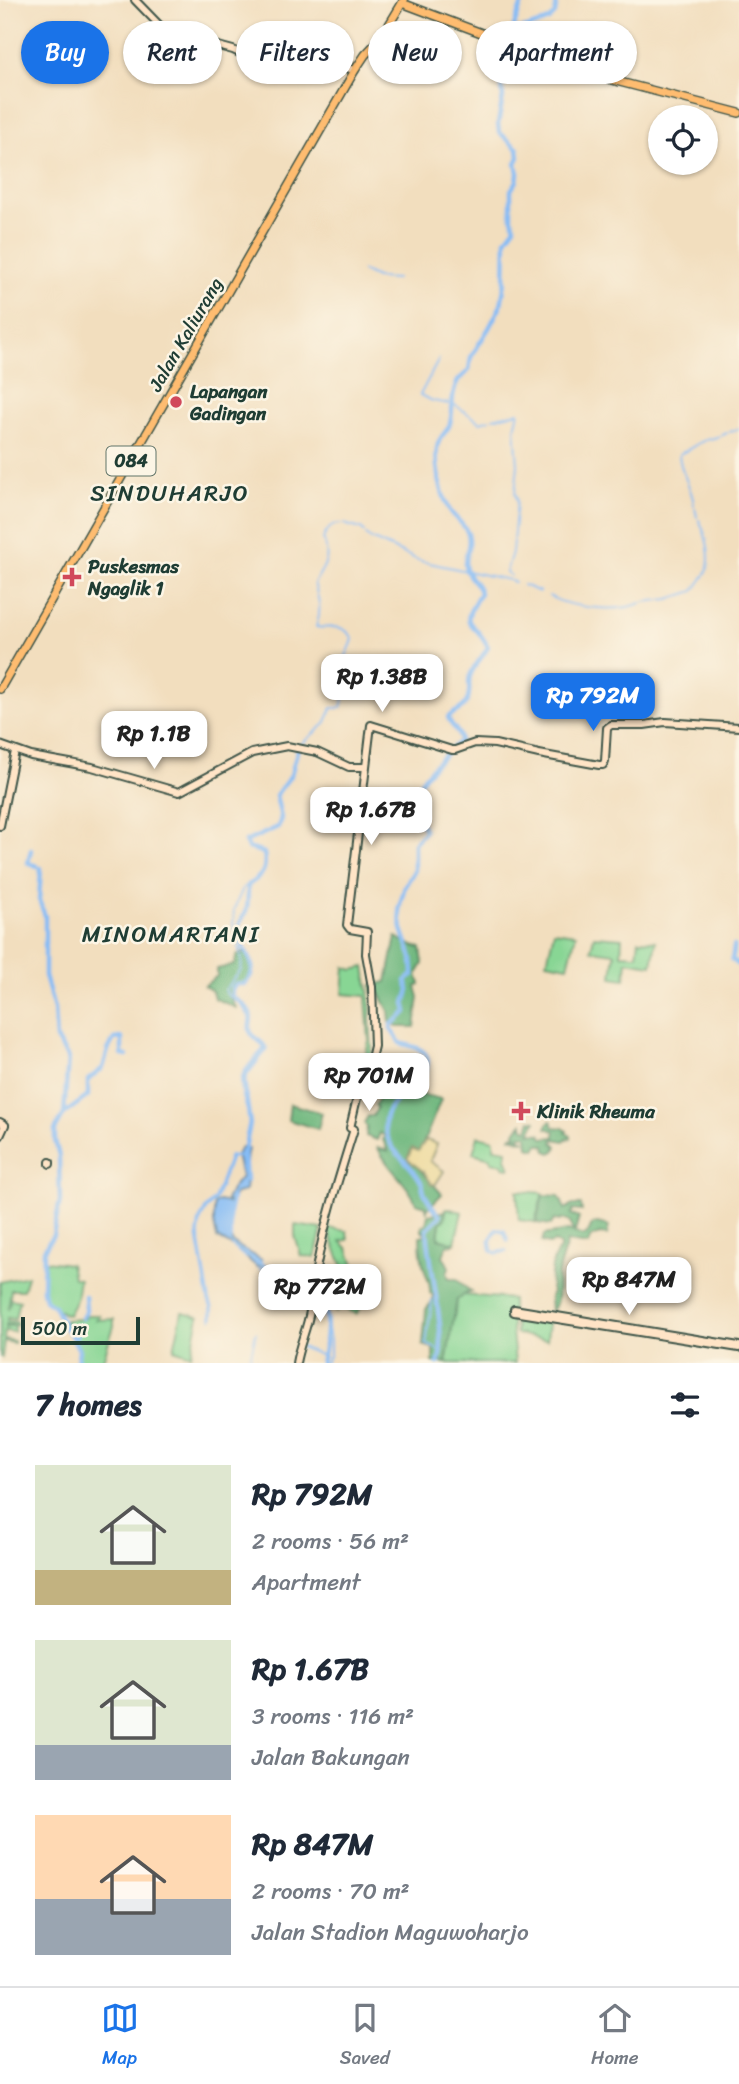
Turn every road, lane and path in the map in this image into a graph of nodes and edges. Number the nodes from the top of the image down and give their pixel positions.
1 (135, 0) edge
2 (403, 2) edge
3 (355, 70) junction
4 (739, 113) edge
5 (0, 689) edge
6 (739, 727) edge
7 (0, 745) edge
8 (15, 751) junction
9 (365, 767) junction
10 (0, 826) edge
11 (3, 1124) edge
12 (0, 1136) edge
13 (514, 1311) dead end
14 (739, 1347) edge
15 (296, 1363) edge

1 - 3 main road
2 - 3 main road, Jalan Kaliurang / 084
2 - 4 main road
3 - 5 main road, Jalan Kaliurang / 084
6 - 9 main road
7 - 8 main road
8 - 9 main road
8 - 10 main road
9 - 15 main road
11 - 12 main road
13 - 14 main road

